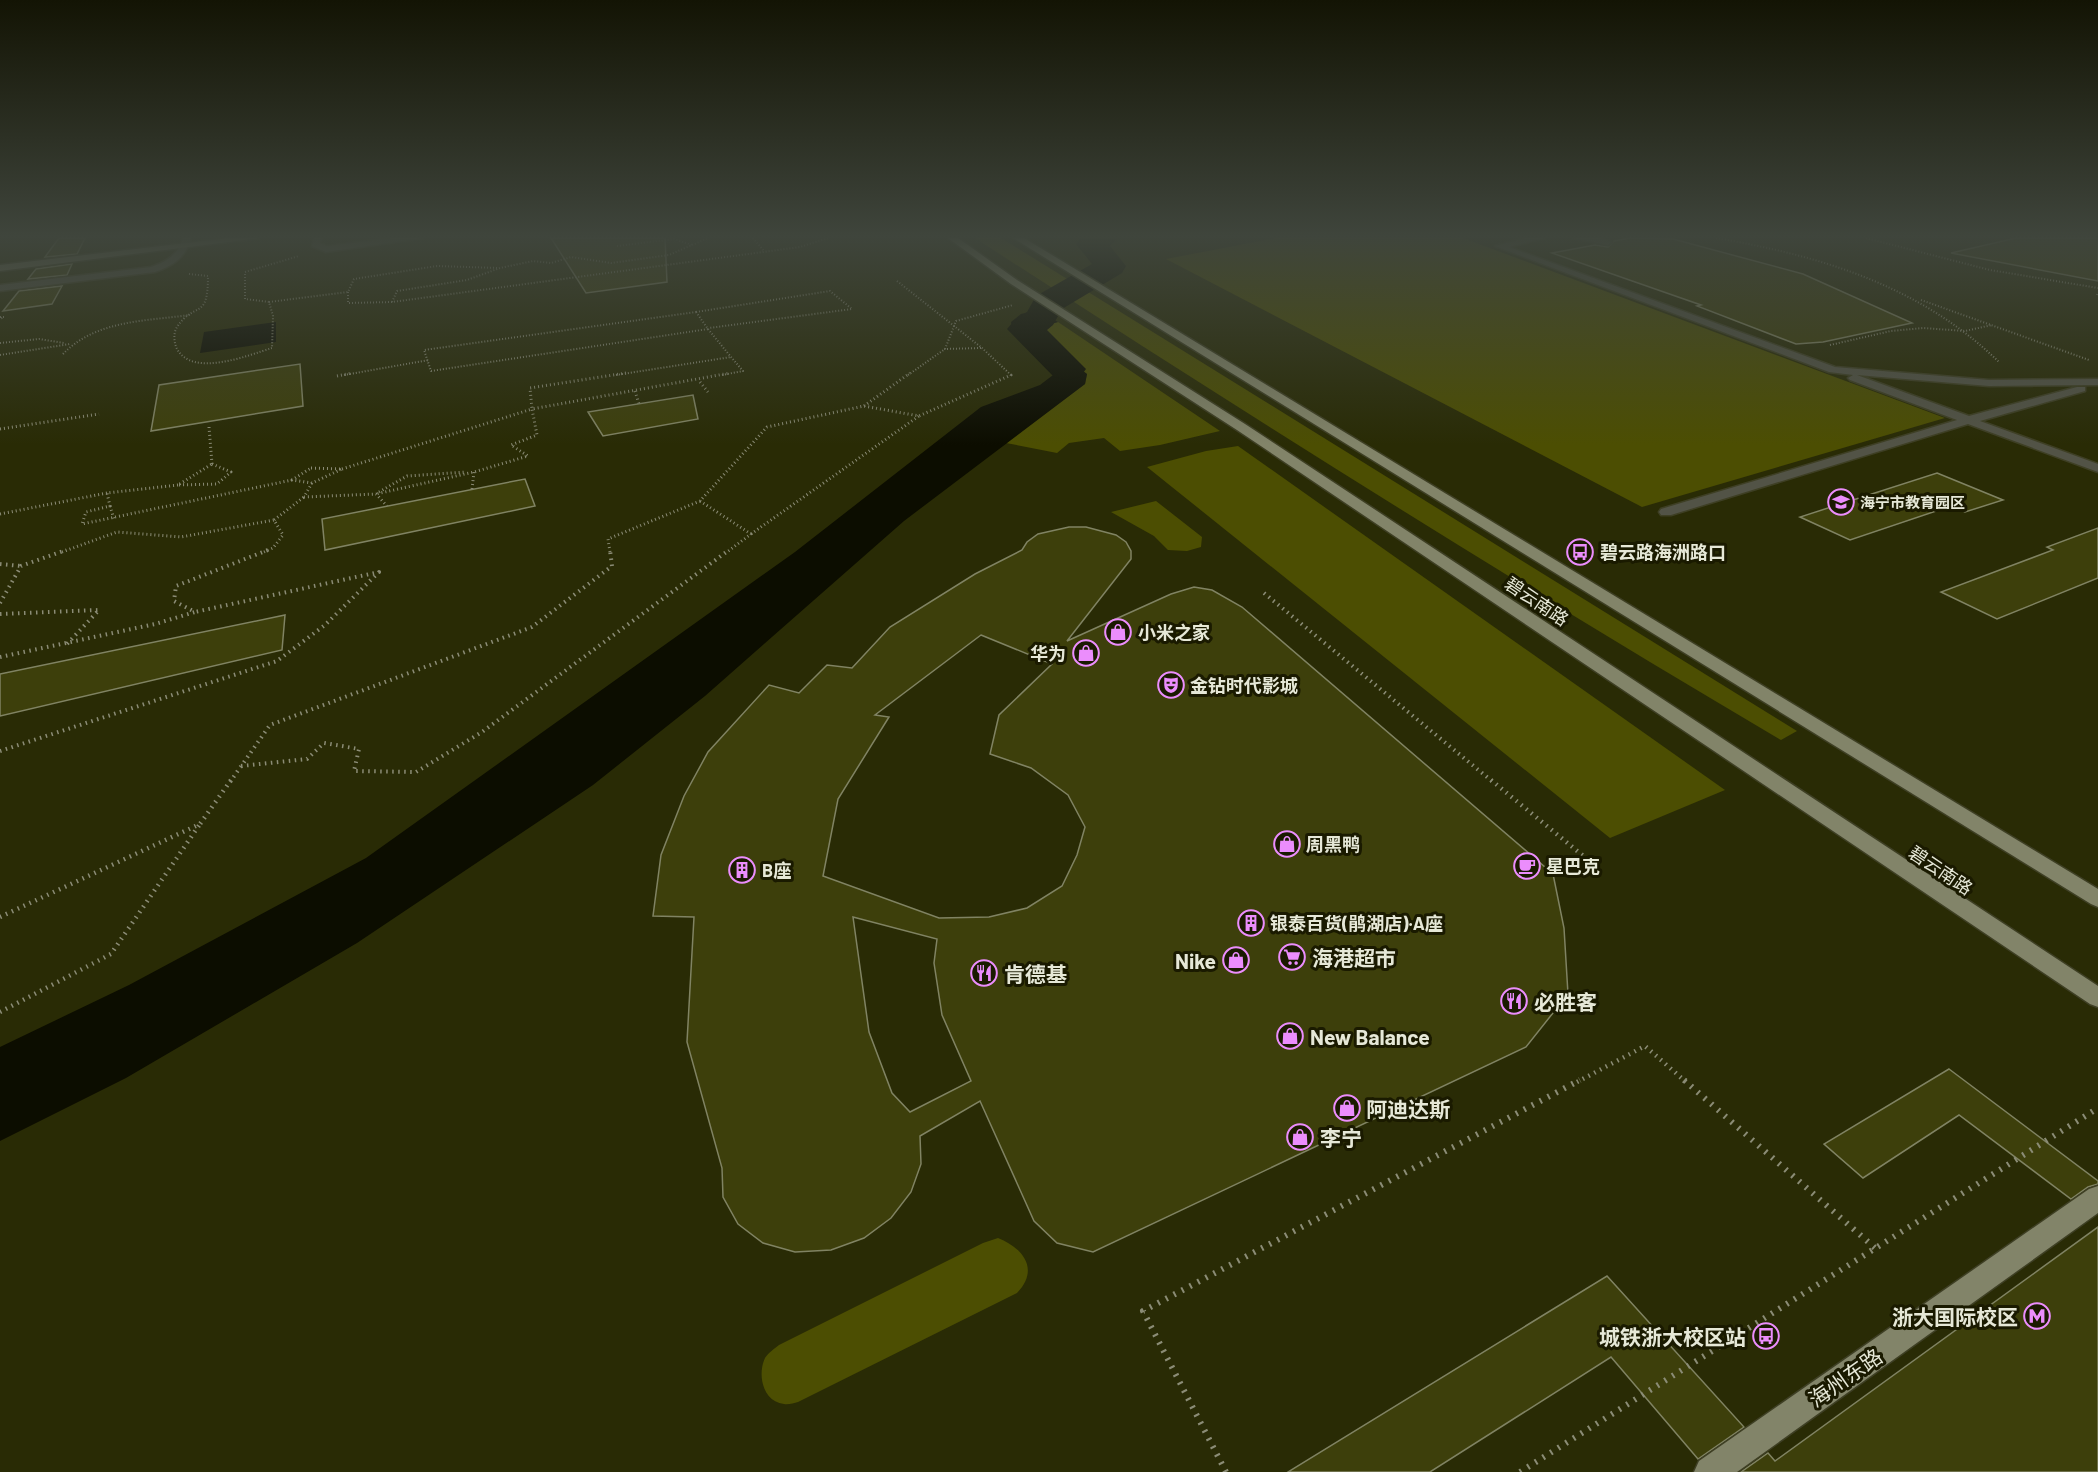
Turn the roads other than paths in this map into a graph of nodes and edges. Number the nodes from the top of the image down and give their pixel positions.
1 (1052, 307) edge
2 (1130, 307) edge
3 (1663, 307) edge
4 (1833, 370) junction
5 (2098, 383) edge
6 (1970, 420) junction
7 (2098, 451) edge
8 (2074, 459) junction
9 (2098, 468) edge
10 (1666, 512) dead end
11 (2098, 899) edge
12 (2098, 998) edge
13 (2098, 1198) edge
14 (1710, 1472) edge

1 - 12 main road, 碧云南路
2 - 11 main road, 碧云南路
3 - 4 street
4 - 5 street
4 - 6 street
5 - 6 street
6 - 8 street
6 - 10 street
7 - 8 street
8 - 9 street
13 - 14 main road, 海州东路

